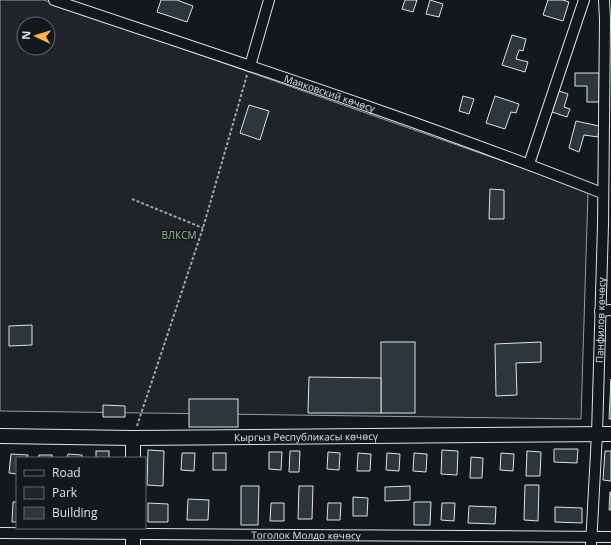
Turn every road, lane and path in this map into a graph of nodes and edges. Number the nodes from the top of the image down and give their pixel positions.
1 (54, 0) edge
2 (269, 0) edge
3 (584, 0) edge
4 (604, 0) edge
5 (608, 20) edge
6 (250, 66) junction
7 (529, 164) junction
8 (602, 193) junction
9 (132, 199) dead end
10 (607, 225) edge
11 (203, 228) junction
12 (611, 310) edge
13 (600, 311) junction
14 (597, 434) junction
15 (611, 434) edge
16 (0, 436) edge
17 (133, 438) junction
18 (133, 457) edge
19 (0, 533) edge
20 (133, 536) edge
21 (611, 537) edge
22 (591, 541) edge

1 - 6 street, Маяковский көчөсү
2 - 6 street
3 - 7 street
4 - 5 street, Панфилов көчөсү
5 - 8 street, Панфилов көчөсү
6 - 7 street, Маяковский көчөсү
6 - 11 path
7 - 8 street, Маяковский көчөсү
8 - 10 street, Панфилов көчөсү
9 - 11 path
10 - 13 street, Панфилов көчөсү
11 - 17 path
12 - 13 street
13 - 14 street, Панфилов көчөсү
14 - 15 main road, Кыргыз Республикасы көчөсү
14 - 17 main road, Кыргыз Республикасы көчөсү
14 - 22 street, Панфилов көчөсү
16 - 17 main road, Кыргыз Республикасы көчөсү
17 - 18 main road
19 - 20 street, Тоголок Молдо көчөсү
20 - 22 street, Тоголок Молдо көчөсү
21 - 22 street, Тоголок Молдо көчөсү

